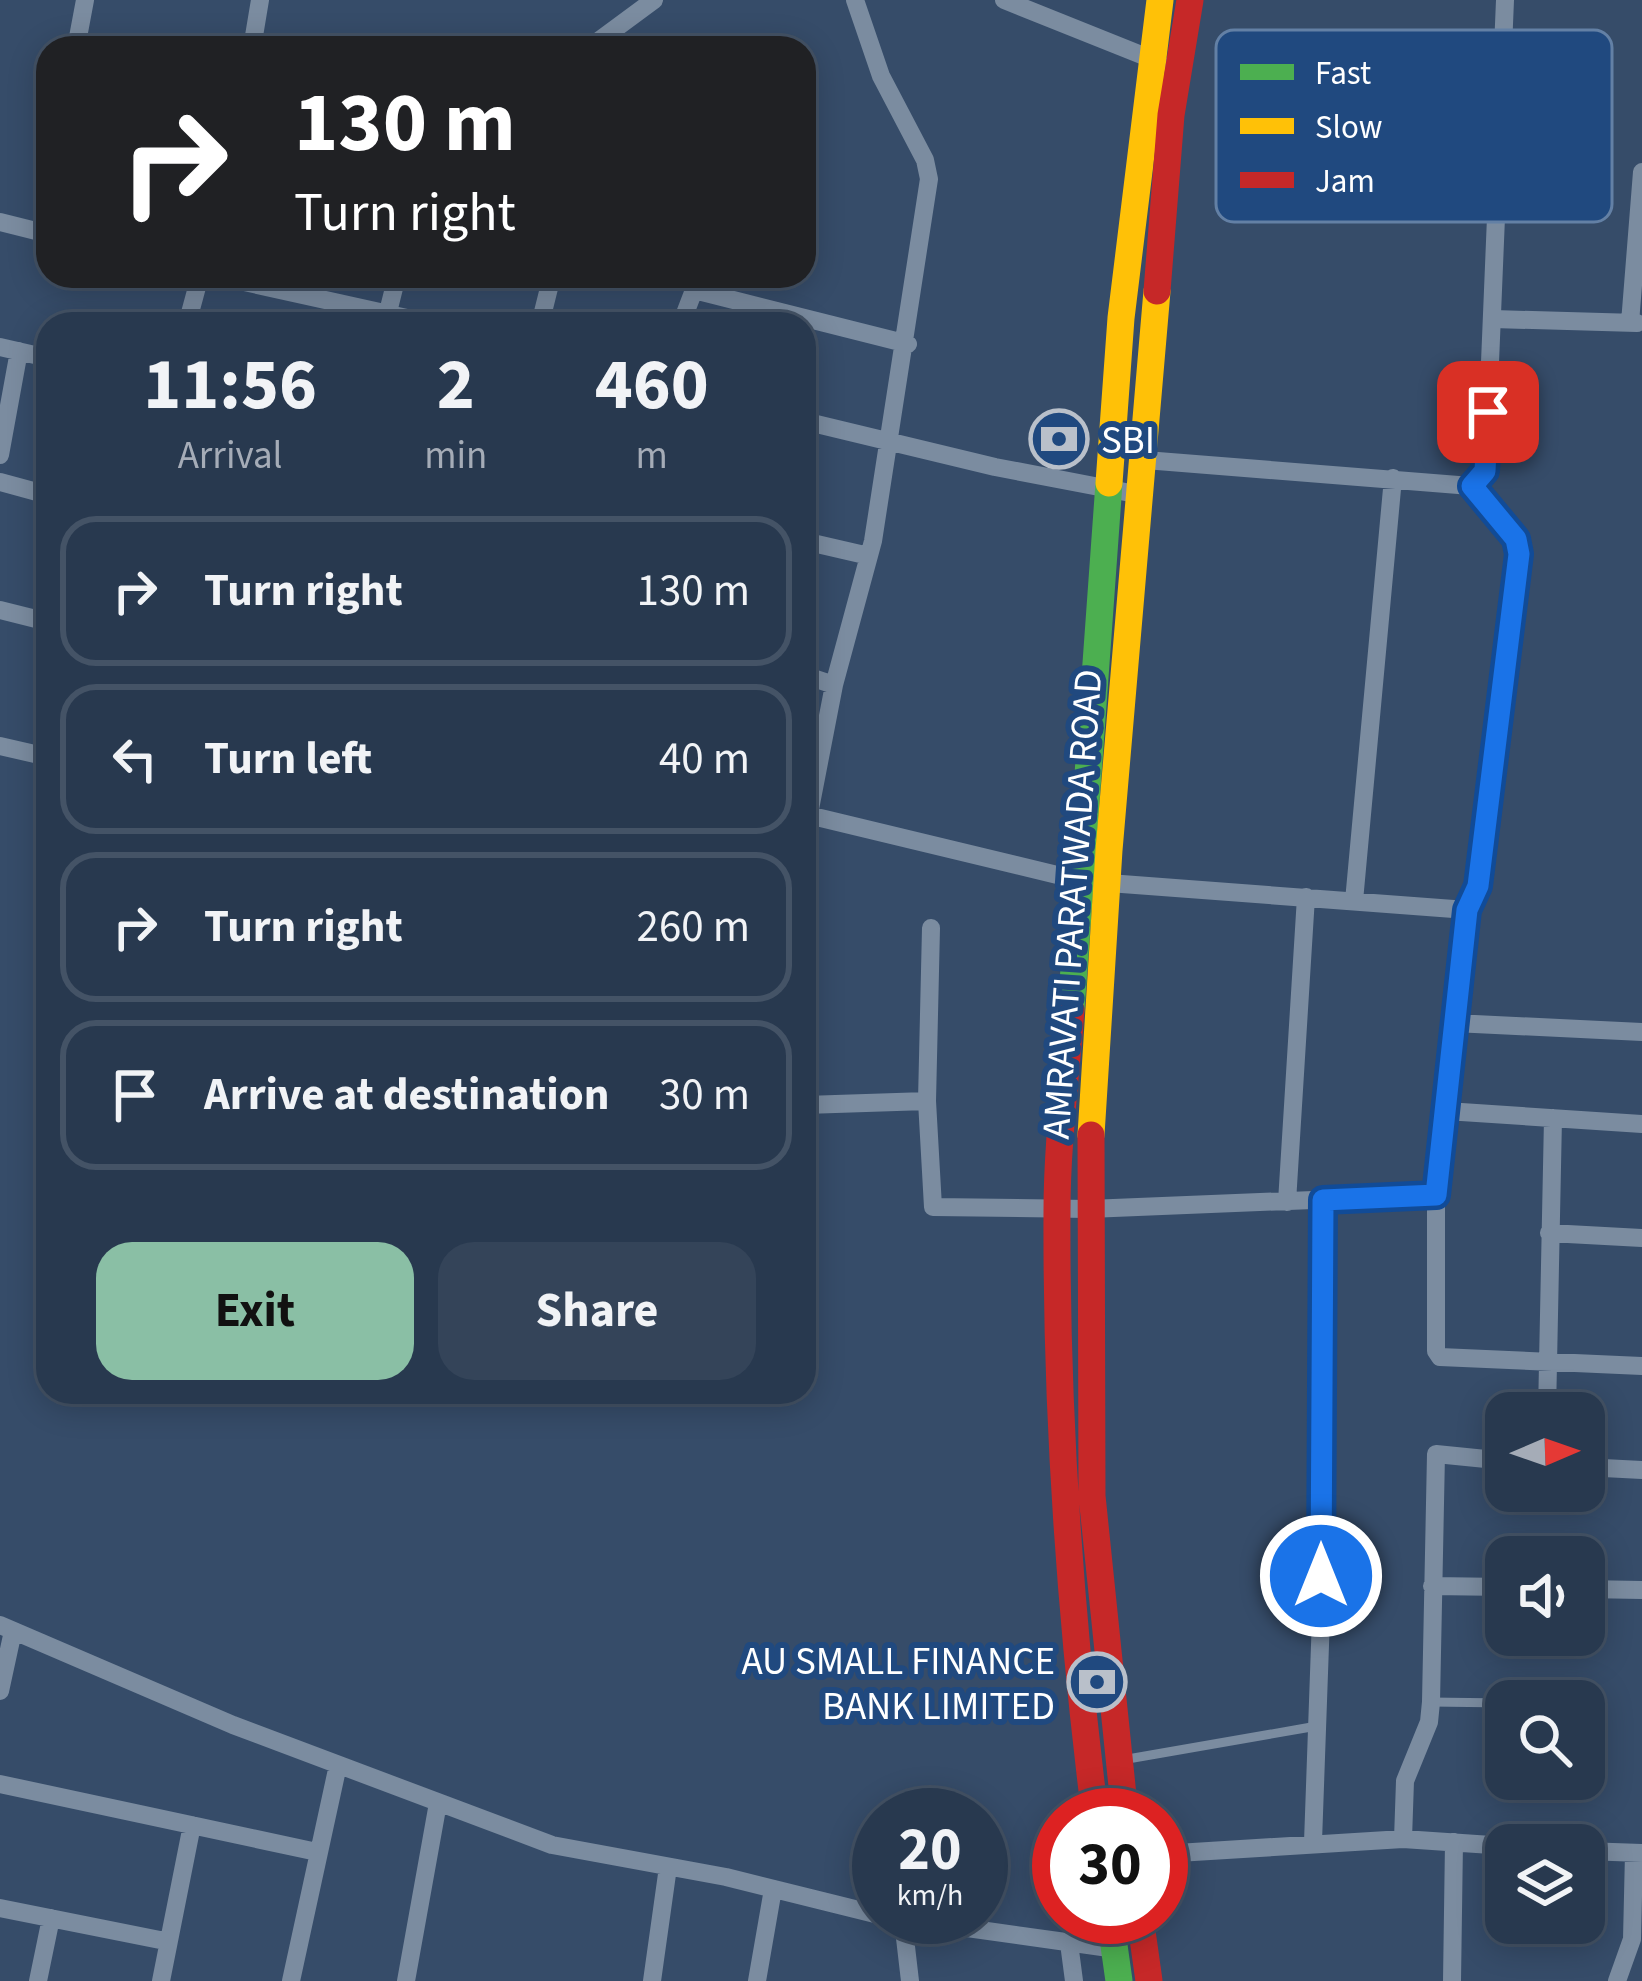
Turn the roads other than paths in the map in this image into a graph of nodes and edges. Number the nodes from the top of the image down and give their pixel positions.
1 (85, 0) edge
2 (260, 0) edge
3 (653, 0) edge
4 (856, 0) edge
5 (1004, 0) edge
6 (1160, 0) edge
7 (1190, 0) edge
8 (1505, 0) edge
9 (1504, 30) edge
10 (78, 36) edge
11 (254, 36) edge
12 (605, 36) edge
13 (1163, 63) junction
14 (1642, 172) edge
15 (1496, 222) edge
16 (0, 223) edge
17 (36, 231) edge
18 (266, 288) edge
19 (363, 312) edge
20 (686, 312) edge
21 (781, 312) edge
22 (1492, 319) junction
23 (816, 321) edge
24 (1636, 323) edge
25 (908, 344) junction
26 (9, 349) edge
27 (816, 424) edge
28 (889, 441) junction
29 (0, 455) edge
30 (1145, 460) junction
31 (1393, 478) junction
32 (0, 482) edge
33 (1472, 486) junction
34 (1112, 490) junction
35 (36, 492) edge
36 (1141, 494) junction
37 (816, 545) edge
38 (869, 556) junction
39 (0, 610) edge
40 (36, 619) edge
41 (816, 679) edge
42 (834, 685) junction
43 (0, 746) edge
44 (36, 754) edge
45 (816, 765) edge
46 (816, 817) edge
47 (1095, 882) junction
48 (1306, 897) junction
49 (1354, 901) junction
50 (1467, 910) junction
51 (931, 928) dead end
52 (1454, 1023) junction
53 (1642, 1032) edge
54 (927, 1101) junction
55 (816, 1105) edge
56 (1446, 1111) junction
57 (1553, 1118) junction
58 (1642, 1124) edge
59 (1436, 1195) junction
60 (1323, 1200) junction
61 (1287, 1202) junction
62 (1058, 1208) junction
63 (1089, 1210) junction
64 (1549, 1233) junction
65 (1642, 1238) edge
66 (1548, 1362) junction
67 (1642, 1366) edge
68 (1547, 1392) edge
69 (1485, 1459) edge
70 (1605, 1468) edge
71 (1642, 1470) edge
72 (1432, 1586) junction
73 (1485, 1587) edge
74 (1605, 1589) edge
75 (1642, 1590) edge
76 (7, 1628) edge
77 (0, 1691) edge
78 (1431, 1702) junction
79 (1485, 1703) edge
80 (1317, 1726) junction
81 (1118, 1760) junction
82 (338, 1765) junction
83 (0, 1784) edge
84 (1092, 1788) edge
85 (1122, 1788) edge
86 (438, 1803) junction
87 (191, 1825) junction
88 (1403, 1839) junction
89 (1313, 1842) junction
90 (1454, 1842) junction
91 (1485, 1844) edge
92 (1188, 1851) edge
93 (317, 1852) junction
94 (1605, 1852) edge
95 (1638, 1853) edge
96 (668, 1867) junction
97 (772, 1889) junction
98 (0, 1908) edge
99 (852, 1908) edge
100 (51, 1918) junction
101 (165, 1941) junction
102 (902, 1944) edge
103 (1069, 1944) edge
104 (1077, 1944) edge
105 (1115, 1944) edge
106 (1144, 1944) edge
107 (1116, 1949) junction
108 (38, 1981) edge
109 (160, 1981) edge
110 (291, 1981) edge
111 (406, 1981) edge
112 (652, 1981) edge
113 (757, 1981) edge
114 (910, 1981) edge
115 (1074, 1981) edge
116 (1120, 1981) edge
117 (1149, 1981) edge
118 (1452, 1981) edge
119 (1617, 1981) edge

1 - 10 street
2 - 11 street
3 - 12 street
4 - 25 street
5 - 13 street
6 - 13 main road, AMRAVATI PARATWADA ROAD
7 - 13 main road, AMRAVATI PARATWADA ROAD
8 - 9 street
13 - 30 main road, AMRAVATI PARATWADA ROAD
13 - 34 main road, AMRAVATI PARATWADA ROAD
14 - 24 street
15 - 22 street
16 - 17 street
18 - 19 street
20 - 21 street
22 - 24 street
22 - 33 street
23 - 25 street
25 - 28 street
26 - 29 street
27 - 28 street
28 - 34 street
28 - 38 street
30 - 31 street
30 - 36 main road, AMRAVATI PARATWADA ROAD
31 - 33 street
31 - 49 street
32 - 35 street
33 - 50 street
34 - 36 street
34 - 47 main road, AMRAVATI PARATWADA ROAD
36 - 47 main road, AMRAVATI PARATWADA ROAD
37 - 38 street
38 - 42 street
39 - 40 street
41 - 42 street
42 - 45 street
43 - 44 street
46 - 47 street
47 - 48 street
47 - 62 main road, AMRAVATI PARATWADA ROAD
47 - 63 main road, AMRAVATI PARATWADA ROAD
48 - 49 street
48 - 61 street
49 - 50 street
50 - 52 street
51 - 54 street
52 - 53 street
52 - 56 street
54 - 55 street
54 - 62 street
56 - 57 street
56 - 59 street
57 - 58 street
57 - 64 street
59 - 60 street
59 - 66 street
60 - 61 street
60 - 80 street
61 - 63 street
62 - 63 street
62 - 84 main road, AMRAVATI PARATWADA ROAD
63 - 81 main road, AMRAVATI PARATWADA ROAD
64 - 65 street
64 - 66 street
66 - 67 street
66 - 68 street
69 - 72 street
70 - 71 street
72 - 73 street
72 - 78 street
74 - 75 street
76 - 77 street
76 - 82 street
78 - 79 lane
78 - 88 street
80 - 81 lane
80 - 89 street
81 - 85 main road, AMRAVATI PARATWADA ROAD
82 - 86 street
82 - 93 street
83 - 87 street
86 - 96 street
86 - 111 street
87 - 93 street
87 - 101 street
88 - 89 street
88 - 90 street
89 - 92 street
90 - 91 street
90 - 118 street
93 - 110 street
94 - 95 street
95 - 119 street
96 - 97 street
96 - 112 street
97 - 99 street
97 - 113 street
98 - 100 street
100 - 101 street
100 - 108 street
101 - 109 street
102 - 114 street
103 - 115 street
104 - 107 street
105 - 107 main road
106 - 117 main road
107 - 116 main road

